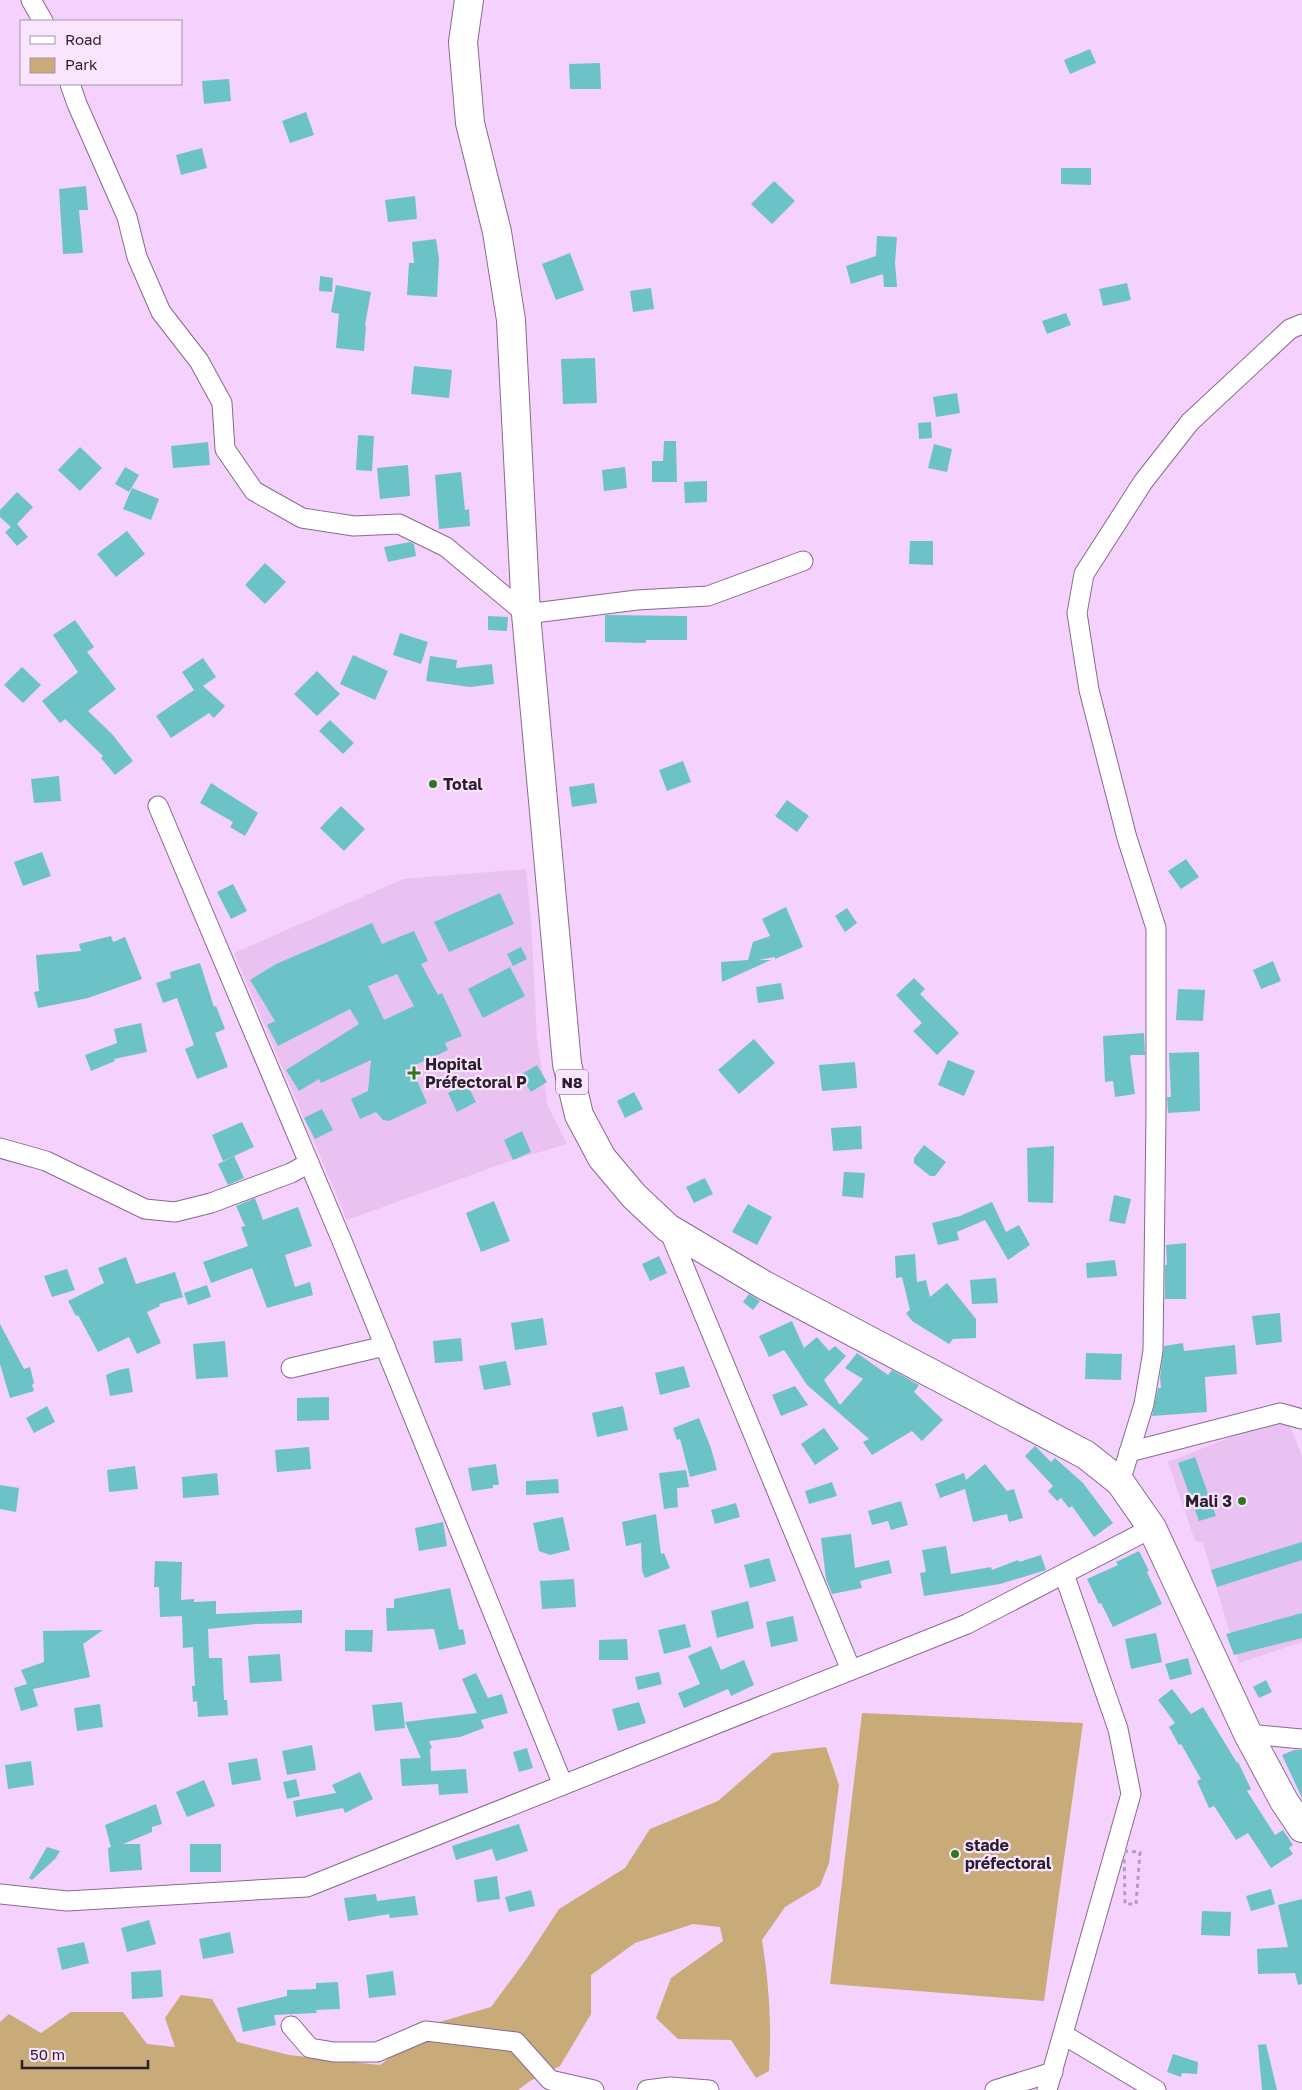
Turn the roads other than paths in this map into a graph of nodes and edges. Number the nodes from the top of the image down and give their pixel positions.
1 (31, 0) edge
2 (469, 0) edge
3 (42, 20) edge
4 (70, 85) edge
5 (1302, 324) edge
6 (803, 561) dead end
7 (526, 614) junction
8 (158, 806) dead end
9 (0, 1148) edge
10 (309, 1162) junction
11 (668, 1228) junction
12 (385, 1346) junction
13 (291, 1368) dead end
14 (1302, 1419) edge
15 (1129, 1452) junction
16 (1120, 1482) junction
17 (1152, 1528) junction
18 (1064, 1574) junction
19 (852, 1670) junction
20 (1248, 1734) junction
21 (1302, 1739) edge
22 (563, 1785) junction
23 (1302, 1828) edge
24 (0, 1894) edge
25 (290, 2026) dead end
26 (1064, 2035) junction
27 (1050, 2081) edge
28 (594, 2090) edge
29 (647, 2090) edge
30 (709, 2090) edge
31 (995, 2090) edge
32 (1156, 2090) edge

1 - 3 street
2 - 7 main road, N8
4 - 7 street
5 - 15 street
6 - 7 street
7 - 11 main road, N8
8 - 10 street
9 - 10 street
10 - 12 street
11 - 16 main road, N8
11 - 19 street
12 - 13 street
12 - 22 street
14 - 15 street
15 - 16 street
16 - 17 main road, N8
17 - 18 street
17 - 20 main road, N8
18 - 19 street
18 - 26 street
19 - 22 street
20 - 21 street
20 - 23 main road, N8
22 - 24 street
25 - 28 street
26 - 27 street
26 - 32 street
27 - 31 street
29 - 30 street

